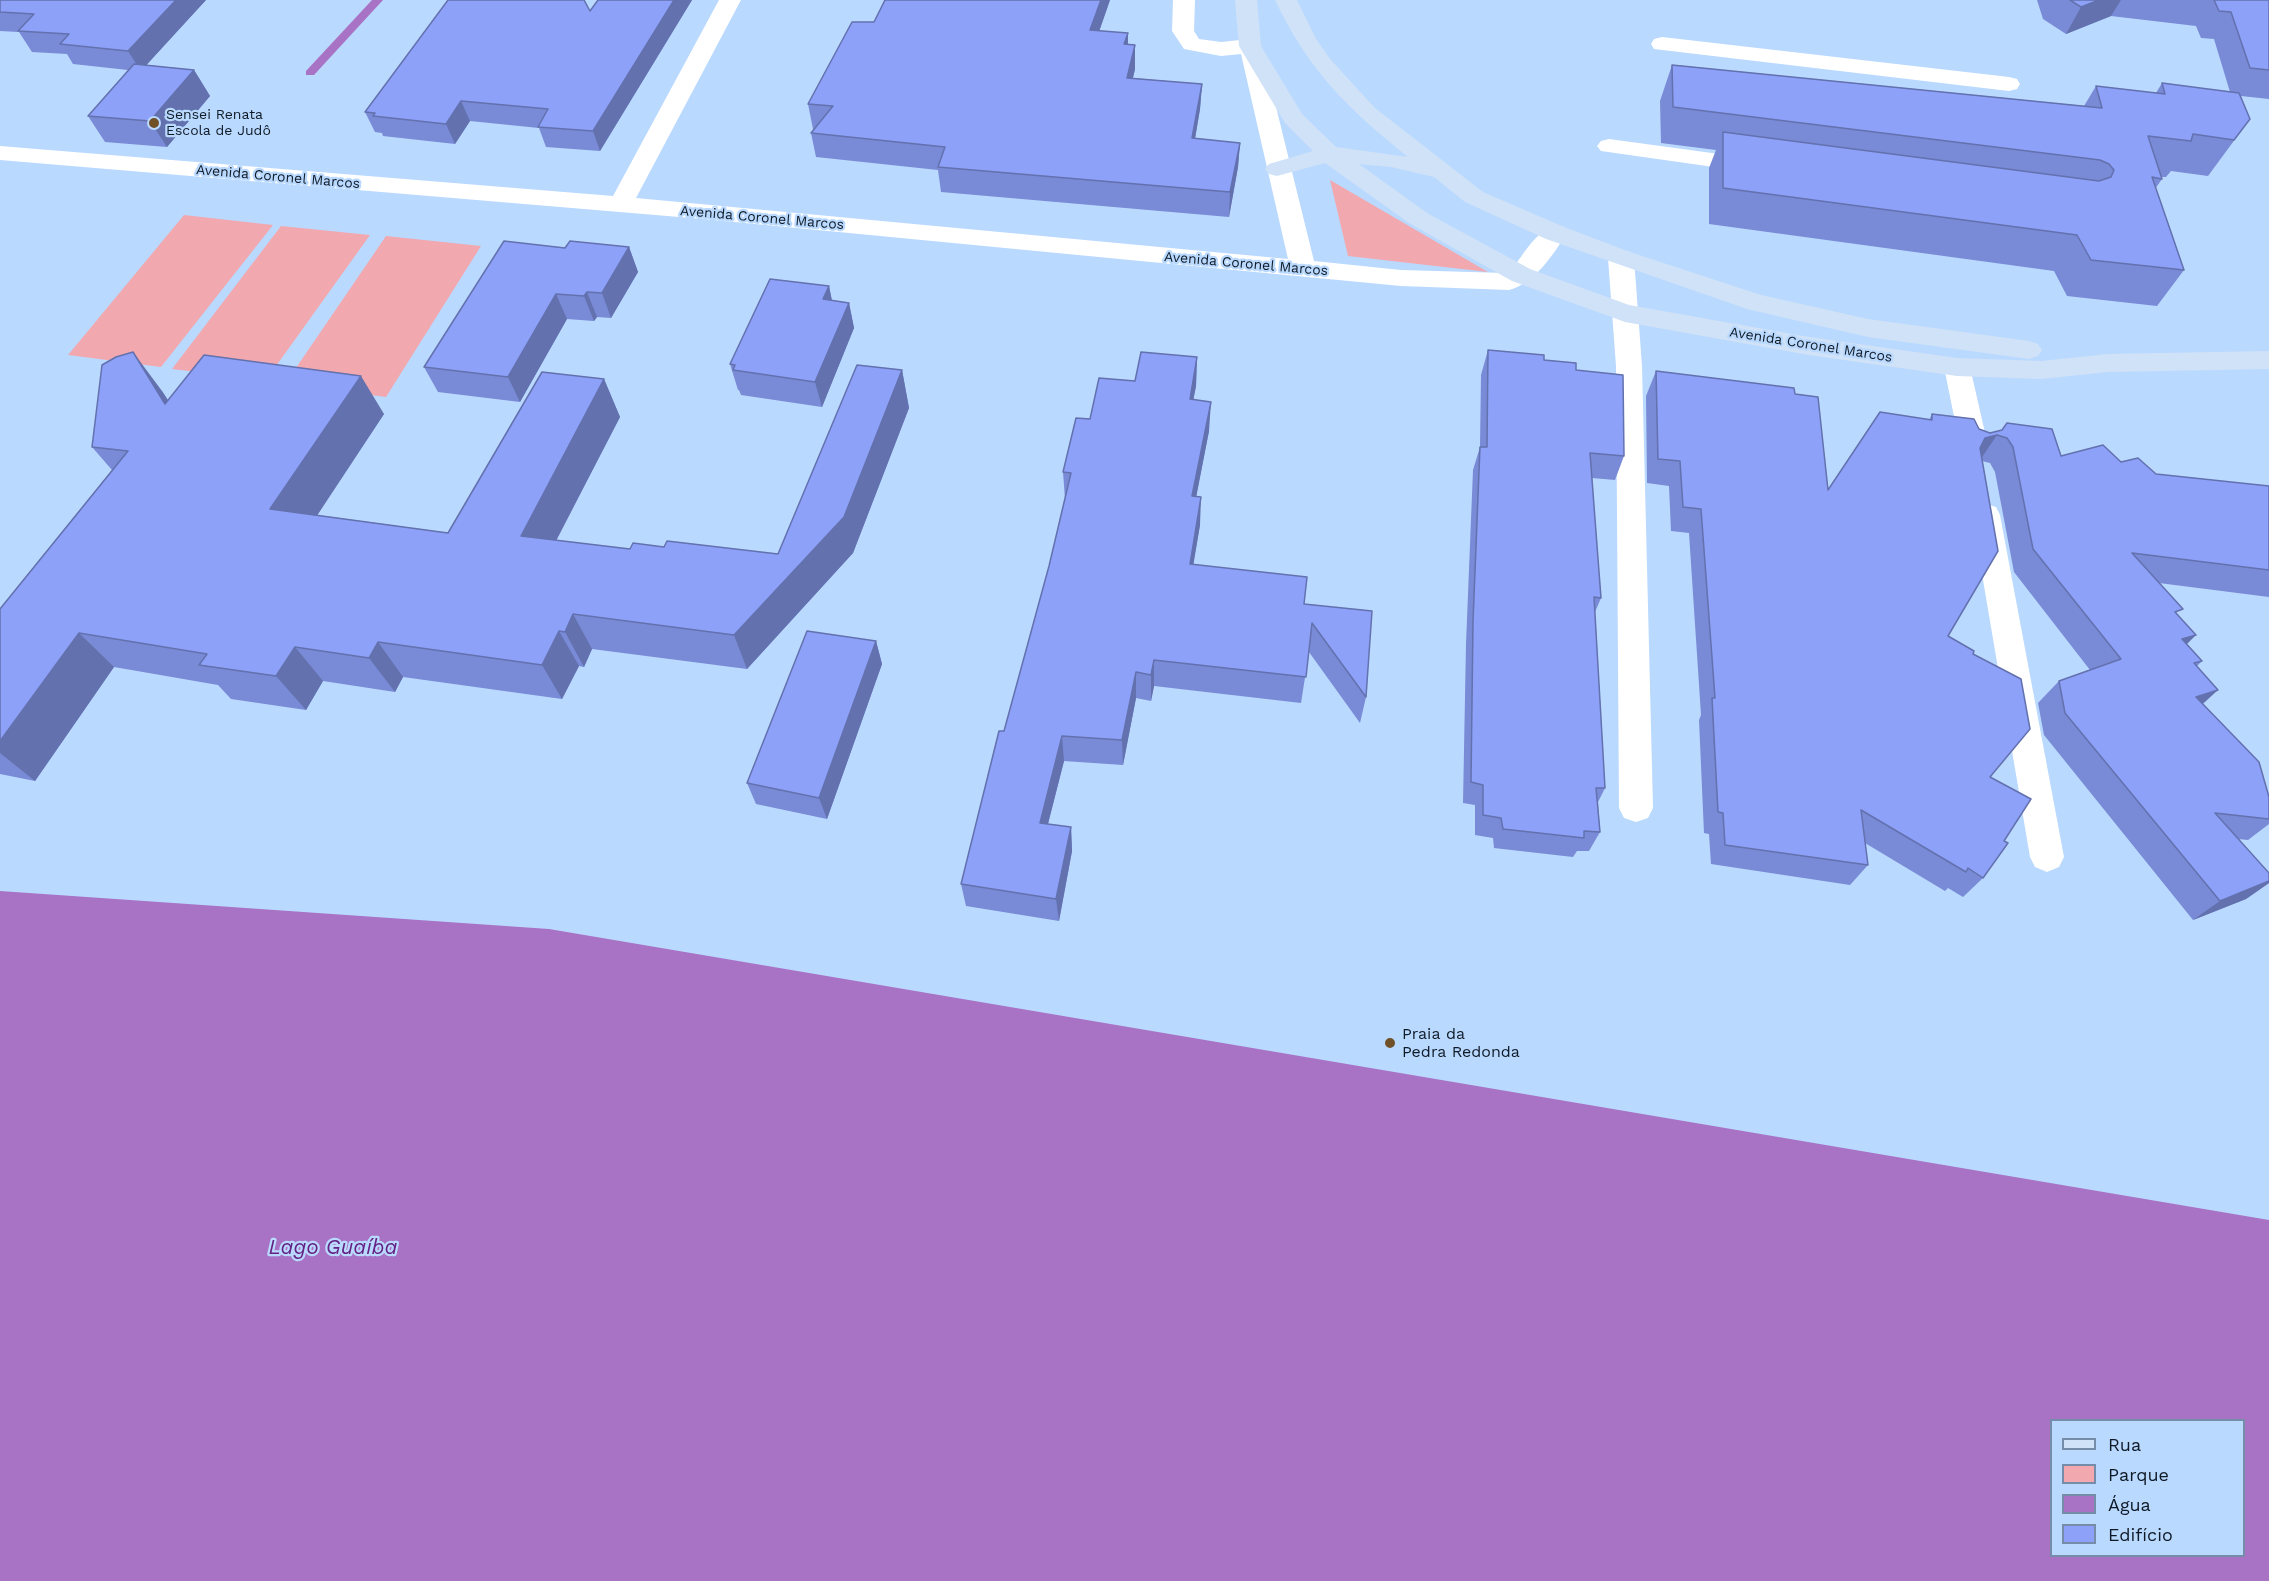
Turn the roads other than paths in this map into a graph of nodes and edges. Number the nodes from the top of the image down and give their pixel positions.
1 (730, 0) edge
2 (1184, 0) edge
3 (1246, 0) edge
4 (1286, 0) edge
5 (1662, 44) dead end
6 (1250, 46) junction
7 (2009, 84) dead end
8 (1609, 146) dead end
9 (0, 153) edge
10 (1329, 154) junction
11 (1277, 169) junction
12 (1776, 169) edge
13 (1474, 197) junction
14 (621, 206) junction
15 (1555, 233) junction
16 (1621, 258) junction
17 (1303, 269) junction
18 (1521, 275) junction
19 (1625, 313) junction
20 (2269, 360) edge
21 (2108, 363) junction
22 (1957, 367) junction
23 (1974, 446) edge
24 (1981, 483) edge
25 (1636, 808) dead end
26 (2047, 857) dead end

1 - 14 street
2 - 6 street
3 - 6 main road
4 - 13 main road, Avenida Coronel Marcos
5 - 7 street
6 - 10 main road
6 - 11 street
8 - 12 street
9 - 14 street, Avenida Coronel Marcos
10 - 11 main road
10 - 13 main road
10 - 18 main road
11 - 17 street
13 - 15 main road, Avenida Coronel Marcos
14 - 17 street, Avenida Coronel Marcos
15 - 16 main road, Avenida Coronel Marcos
15 - 18 street
16 - 19 street
16 - 21 main road, Avenida Coronel Marcos
17 - 18 street, Avenida Coronel Marcos
18 - 19 main road, Avenida Coronel Marcos
19 - 22 main road, Avenida Coronel Marcos
19 - 25 street
20 - 21 main road, Avenida Coronel Marcos
21 - 22 main road, Avenida Coronel Marcos
22 - 23 street
24 - 26 street

